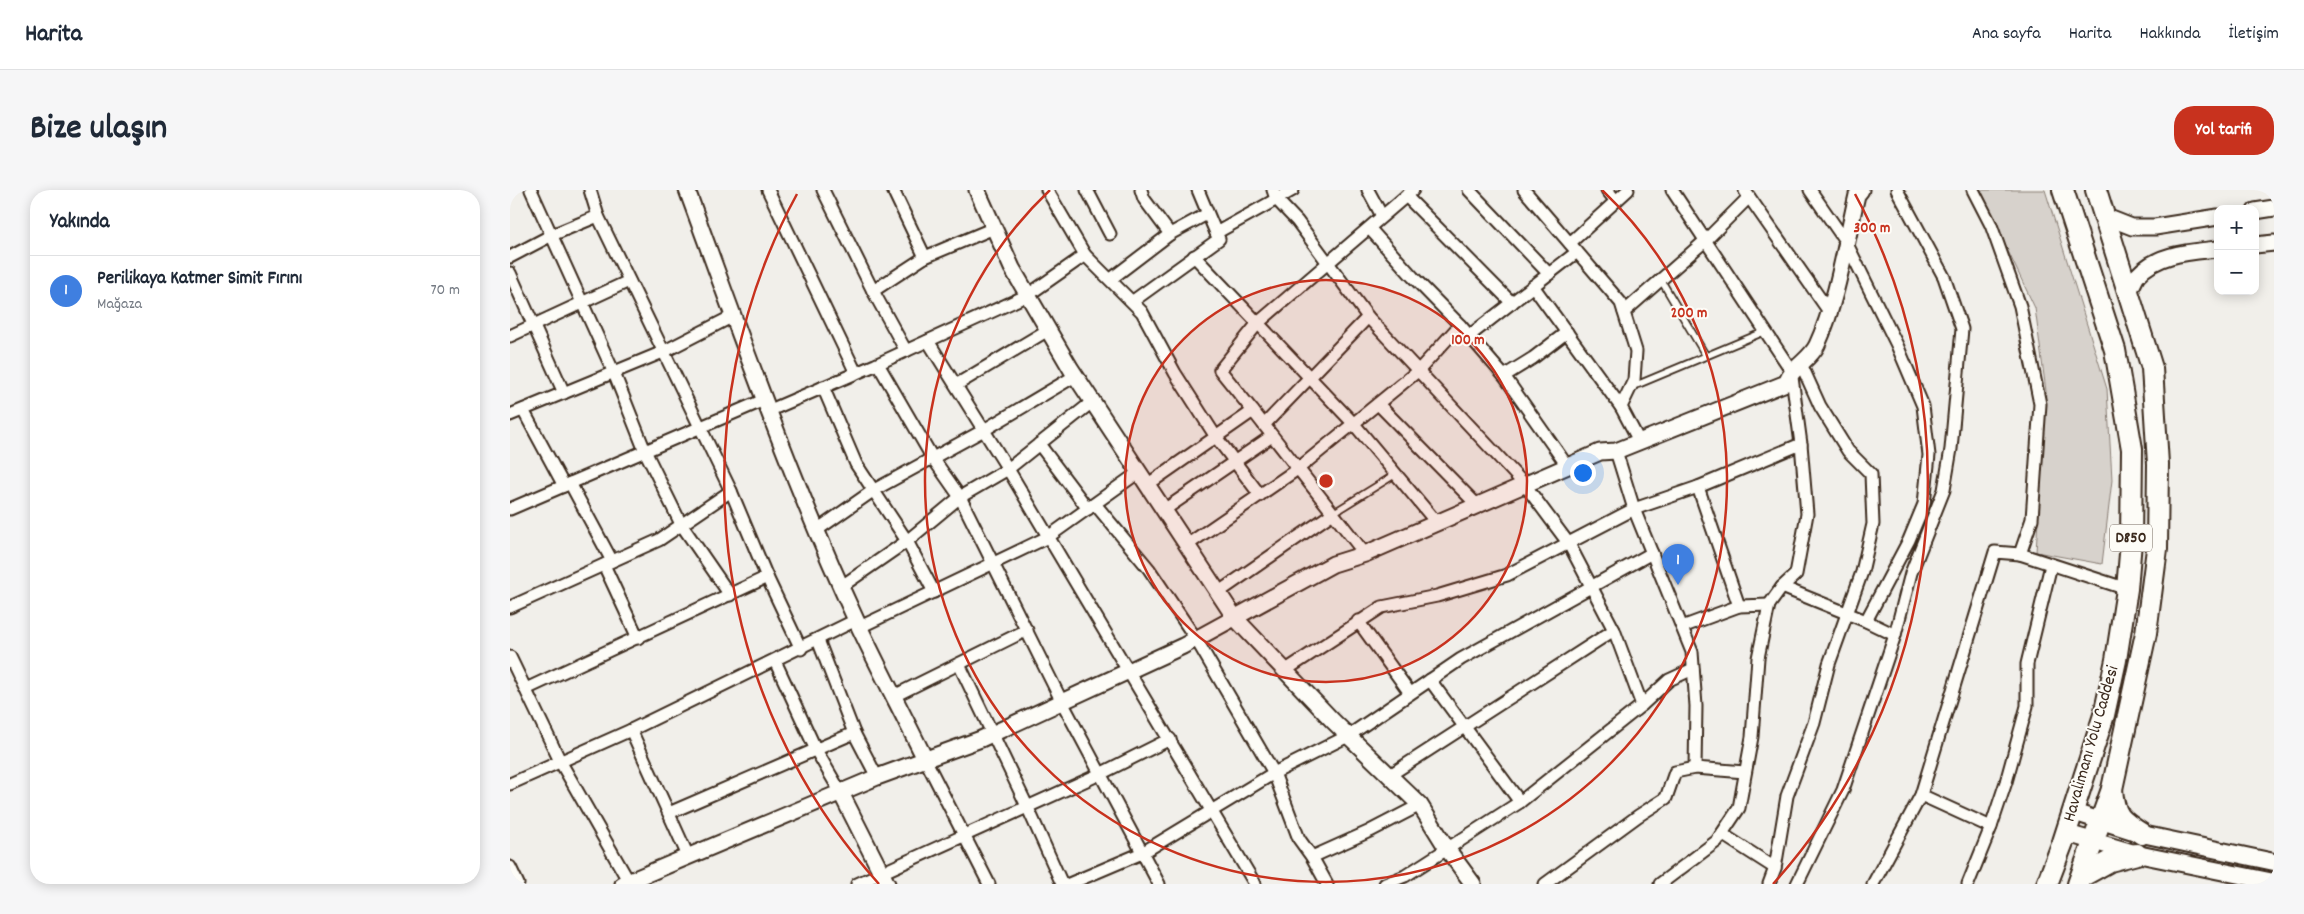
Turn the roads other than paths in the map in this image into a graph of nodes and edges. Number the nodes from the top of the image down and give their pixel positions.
1 (531, 190) edge
2 (590, 190) edge
3 (687, 190) edge
4 (768, 190) edge
5 (823, 190) edge
6 (893, 190) edge
7 (1047, 190) edge
8 (1087, 190) edge
9 (1141, 190) edge
10 (1198, 190) edge
11 (1293, 190) edge
12 (1368, 190) edge
13 (1469, 190) edge
14 (1524, 190) edge
15 (1607, 190) edge
16 (1628, 190) edge
17 (1672, 190) edge
18 (1810, 190) edge
19 (1861, 190) edge
20 (1897, 190) edge
21 (1973, 190) edge
22 (2063, 190) edge
23 (2096, 190) edge
24 (979, 191) edge
25 (1410, 193) edge
26 (1747, 193) edge
27 (1274, 195) edge
28 (1616, 201) junction
29 (2274, 208) edge
30 (2259, 210) edge
31 (1207, 214) junction
32 (598, 216) junction
33 (1382, 216) junction
34 (2104, 216) junction
35 (2214, 218) edge
36 (994, 228) junction
37 (1370, 229) junction
38 (1216, 233) junction
39 (1110, 234) dead end
40 (1170, 234) junction
41 (552, 235) junction
42 (1706, 240) junction
43 (1846, 242) junction
44 (2274, 243) edge
45 (2259, 245) edge
46 (1574, 247) junction
47 (2214, 250) edge
48 (1085, 255) junction
49 (510, 256) edge
50 (1194, 256) junction
51 (925, 257) junction
52 (1329, 263) junction
53 (510, 273) edge
54 (1549, 274) junction
55 (1111, 279) junction
56 (1661, 280) junction
57 (628, 281) junction
58 (1533, 286) junction
59 (873, 290) junction
60 (2128, 294) junction
61 (1028, 295) junction
62 (1133, 301) junction
63 (583, 302) junction
64 (1512, 303) junction
65 (1828, 310) junction
66 (1624, 312) junction
67 (733, 316) junction
68 (1368, 317) junction
69 (1258, 323) junction
70 (535, 324) junction
71 (1460, 325) junction
72 (1048, 330) junction
73 (1766, 331) junction
74 (1567, 332) junction
75 (510, 336) edge
76 (1469, 336) junction
77 (928, 341) junction
78 (906, 351) junction
79 (662, 352) junction
80 (1706, 356) junction
81 (878, 364) junction
82 (1796, 367) junction
83 (1419, 370) junction
84 (614, 372) junction
85 (856, 374) junction
86 (1075, 376) junction
87 (1504, 376) junction
88 (1309, 378) junction
89 (956, 385) junction
90 (1631, 386) junction
91 (823, 388) junction
92 (564, 393) junction
93 (1092, 402) junction
94 (1378, 404) junction
95 (766, 406) junction
96 (1621, 407) junction
97 (523, 410) junction
98 (1253, 411) junction
99 (510, 416) edge
100 (1264, 424) junction
101 (1354, 424) junction
102 (699, 428) junction
103 (984, 430) junction
104 (1272, 436) junction
105 (1216, 437) junction
106 (1640, 441) junction
107 (1039, 444) junction
108 (1801, 444) junction
109 (1951, 449) junction
110 (1928, 450) junction
111 (1616, 451) junction
112 (645, 452) junction
113 (932, 457) junction
114 (1236, 460) junction
115 (1008, 468) junction
116 (1299, 468) junction
117 (1568, 468) junction
118 (1396, 474) junction
119 (1143, 478) junction
120 (1525, 484) junction
121 (567, 485) junction
122 (1698, 487) junction
123 (874, 490) junction
124 (731, 491) junction
125 (1260, 495) junction
126 (960, 497) junction
127 (1091, 506) junction
128 (1478, 506) junction
129 (510, 509) edge
130 (1634, 509) junction
131 (1164, 510) junction
132 (1333, 513) junction
133 (1436, 522) junction
134 (681, 524) junction
135 (817, 530) junction
136 (1048, 537) junction
137 (907, 541) junction
138 (1569, 544) junction
139 (1187, 545) junction
140 (1652, 553) junction
141 (1365, 554) junction
142 (2020, 554) junction
143 (608, 563) junction
144 (992, 564) junction
145 (2051, 565) junction
146 (767, 577) junction
147 (842, 586) junction
148 (1592, 586) junction
149 (1782, 587) junction
150 (2128, 589) junction
151 (934, 592) junction
152 (1218, 592) junction
153 (730, 595) junction
154 (1739, 606) junction
155 (1769, 606) junction
156 (510, 607) edge
157 (1848, 614) junction
158 (1235, 618) junction
159 (1358, 621) junction
160 (1866, 621) junction
161 (858, 623) junction
162 (1682, 627) junction
163 (1027, 630) junction
164 (1614, 630) junction
165 (1895, 635) junction
166 (638, 638) junction
167 (1196, 639) junction
168 (818, 640) junction
169 (801, 649) junction
170 (510, 657) edge
171 (775, 661) junction
172 (959, 664) junction
173 (1693, 669) junction
174 (1286, 670) junction
175 (1129, 671) junction
176 (1430, 680) junction
177 (526, 689) junction
178 (1410, 694) junction
179 (894, 696) junction
180 (1062, 702) junction
181 (1642, 705) junction
182 (1465, 728) junction
183 (630, 730) junction
184 (854, 733) junction
185 (991, 734) junction
186 (1348, 736) junction
187 (1170, 739) junction
188 (816, 750) junction
189 (925, 758) junction
190 (560, 761) junction
191 (1695, 768) junction
192 (1745, 772) junction
193 (1274, 773) junction
194 (1100, 774) junction
195 (1390, 775) junction
196 (877, 777) junction
197 (510, 784) edge
198 (2112, 789) junction
199 (841, 793) junction
200 (1922, 795) junction
201 (1520, 802) junction
202 (1420, 805) junction
203 (1027, 806) junction
204 (1213, 811) junction
205 (2073, 812) junction
206 (669, 813) junction
207 (2100, 821) junction
208 (1991, 827) junction
209 (2066, 833) junction
210 (965, 834) junction
211 (1722, 834) junction
212 (2142, 834) junction
213 (2092, 842) junction
214 (1448, 850) junction
215 (1142, 853) junction
216 (2137, 854) junction
217 (688, 856) junction
218 (1312, 857) junction
219 (2274, 862) edge
220 (1775, 868) junction
221 (511, 870) edge
222 (885, 879) edge
223 (2079, 881) edge
224 (634, 882) edge
225 (2274, 882) edge
226 (518, 884) edge
227 (857, 884) edge
228 (989, 884) edge
229 (1062, 884) edge
230 (1069, 884) edge
231 (1159, 884) edge
232 (1256, 884) edge
233 (1327, 884) edge
234 (1385, 884) edge
235 (1473, 884) edge
236 (1545, 884) edge
237 (1660, 884) edge
238 (1769, 884) edge
239 (1797, 884) edge
240 (1873, 884) edge
241 (1968, 884) edge
242 (2047, 884) edge

1 - 41 street
2 - 32 street
3 - 67 street
4 - 85 street
5 - 59 street
6 - 51 street
7 - 48 street
8 - 39 street
9 - 40 street
10 - 31 street
11 - 27 street
12 - 33 street
13 - 54 street
14 - 46 street
15 - 28 street
16 - 28 street
17 - 42 street
18 - 43 street
19 - 43 street
20 - 109 street
21 - 142 street
22 - 150 highway, Havalimanı Yolu Caddesi / D850
23 - 34 highway, Havalimanı Yolu Caddesi / D850
24 - 36 street
25 - 33 street
25 - 64 street
26 - 42 street
26 - 65 street
27 - 38 street
27 - 52 street
28 - 46 street
29 - 30 street
31 - 38 street
31 - 40 street
32 - 41 street
32 - 57 street
33 - 37 street
34 - 35 street
34 - 60 highway, Havalimanı Yolu Caddesi / D850
36 - 51 street
36 - 61 street
37 - 52 street
37 - 71 street
38 - 50 street
40 - 55 street
41 - 49 street
41 - 63 street
42 - 56 street
42 - 73 street
43 - 65 street
43 - 110 street
44 - 45 street
46 - 54 street
46 - 66 street
47 - 60 street
48 - 55 street
48 - 61 street
50 - 62 street
50 - 69 street
51 - 59 street
52 - 68 street
52 - 69 street
53 - 70 street
54 - 58 street
55 - 62 street
56 - 66 street
56 - 80 lane
57 - 63 street
57 - 79 street
58 - 64 street
58 - 74 street
59 - 78 street
60 - 198 highway, Havalimanı Yolu Caddesi / D850
61 - 72 street
61 - 77 street
62 - 105 street
63 - 70 street
63 - 84 street
64 - 76 street
65 - 82 street
66 - 90 street
67 - 79 street
67 - 95 street
68 - 83 street
68 - 88 street
69 - 88 street
69 - 98 street
70 - 75 street
70 - 92 street
71 - 76 street
71 - 83 street
72 - 86 street
72 - 89 street
73 - 80 lane
73 - 82 street
74 - 87 street
74 - 96 street
76 - 87 street
77 - 78 street
77 - 89 street
78 - 81 street
79 - 84 street
79 - 102 street
80 - 90 lane
81 - 85 street
81 - 113 street
82 - 106 street
82 - 108 street
82 - 157 street
83 - 94 street
83 - 120 street
84 - 92 street
84 - 112 street
85 - 91 street
86 - 93 street
86 - 103 street
87 - 117 street
88 - 100 street
88 - 101 street
89 - 103 street
90 - 96 street
91 - 95 street
91 - 123 street
92 - 97 street
93 - 107 street
93 - 119 street
94 - 101 street
94 - 128 street
95 - 102 street
95 - 135 street
96 - 106 street
97 - 99 street
97 - 121 street
98 - 100 street
98 - 105 street
100 - 104 street
101 - 116 street
101 - 118 street
102 - 112 street
102 - 124 street
103 - 113 street
103 - 115 street
104 - 114 street
104 - 116 street
105 - 114 street
105 - 119 street
106 - 111 street
107 - 115 street
107 - 127 street
108 - 122 street
108 - 149 street
109 - 110 street
109 - 165 street
110 - 160 street
111 - 117 street
111 - 130 street
112 - 121 street
112 - 134 street
113 - 123 street
113 - 126 street
114 - 125 street
114 - 131 street
115 - 126 street
115 - 136 street
116 - 125 street
116 - 132 street
117 - 120 street
118 - 132 lane
118 - 133 street
119 - 127 street
119 - 131 street
120 - 128 street
120 - 138 street
121 - 129 street
121 - 143 street
122 - 130 street
122 - 154 street
123 - 135 street
123 - 137 street
124 - 134 street
124 - 146 street
125 - 139 street
126 - 137 street
126 - 144 street
127 - 136 street
127 - 167 street
128 - 133 street
130 - 138 street
130 - 140 street
131 - 139 street
132 - 141 street
132 - 152 street
133 - 141 street
134 - 143 street
134 - 153 street
135 - 147 street
136 - 144 street
136 - 175 street
137 - 147 street
137 - 151 street
138 - 148 street
138 - 159 street
139 - 152 street
140 - 148 street
140 - 162 street
141 - 158 street
142 - 145 street
142 - 200 street
143 - 156 street
143 - 166 street
144 - 151 street
144 - 163 street
145 - 150 street
145 - 208 street
146 - 153 street
146 - 169 street
147 - 161 street
148 - 164 street
148 - 176 street
149 - 155 street
149 - 157 street
150 - 205 highway, Havalimanı Yolu Caddesi / D850
151 - 161 street
152 - 158 street
153 - 166 street
154 - 155 street
154 - 162 street
155 - 192 street
157 - 160 street
157 - 220 street
158 - 167 street
158 - 174 street
159 - 174 street
159 - 178 street
160 - 165 street
161 - 168 street
161 - 179 street
162 - 173 street
163 - 172 street
163 - 180 street
164 - 181 street
164 - 182 street
165 - 239 street
166 - 177 street
167 - 175 street
167 - 193 street
168 - 169 street
168 - 184 street
169 - 171 street
170 - 177 street
171 - 183 street
171 - 188 street
172 - 179 street
172 - 185 street
173 - 181 street
173 - 191 street
174 - 186 street
175 - 180 street
175 - 187 street
176 - 178 street
176 - 182 street
177 - 190 street
178 - 186 street
179 - 189 street
180 - 185 street
180 - 194 street
181 - 201 street
182 - 195 street
182 - 201 street
183 - 190 street
183 - 206 street
184 - 188 street
184 - 196 street
185 - 189 street
185 - 203 street
186 - 193 street
186 - 195 street
187 - 194 street
187 - 204 street
188 - 199 street
188 - 206 street
189 - 196 street
189 - 210 street
190 - 197 street
190 - 224 street
191 - 192 street
191 - 236 street
192 - 211 street
193 - 204 street
193 - 218 street
194 - 203 street
194 - 215 street
195 - 202 street
196 - 199 street
198 - 207 highway, Havalimanı Yolu Caddesi / D850
198 - 212 highway
199 - 217 street
199 - 222 street
200 - 208 street
200 - 240 street
201 - 214 street
202 - 214 street
202 - 218 street
203 - 210 street
203 - 229 street
204 - 215 street
204 - 232 street
205 - 207 main road
205 - 209 highway, Havalimanı Yolu Caddesi / D850
206 - 217 street
207 - 212 main road
207 - 213 highway, Havalimanı Yolu Caddesi / D850
208 - 241 street
209 - 213 main road
209 - 242 highway, Havalimanı Yolu Caddesi / D850
210 - 222 street
210 - 228 street
211 - 220 street
211 - 237 street
212 - 219 main road
213 - 216 main road
213 - 223 highway, Havalimanı Yolu Caddesi / D850
214 - 234 street
214 - 235 street
215 - 230 street
215 - 231 street
216 - 223 highway
216 - 225 main road
217 - 224 street
218 - 233 street
220 - 238 street
221 - 226 street
222 - 227 street

